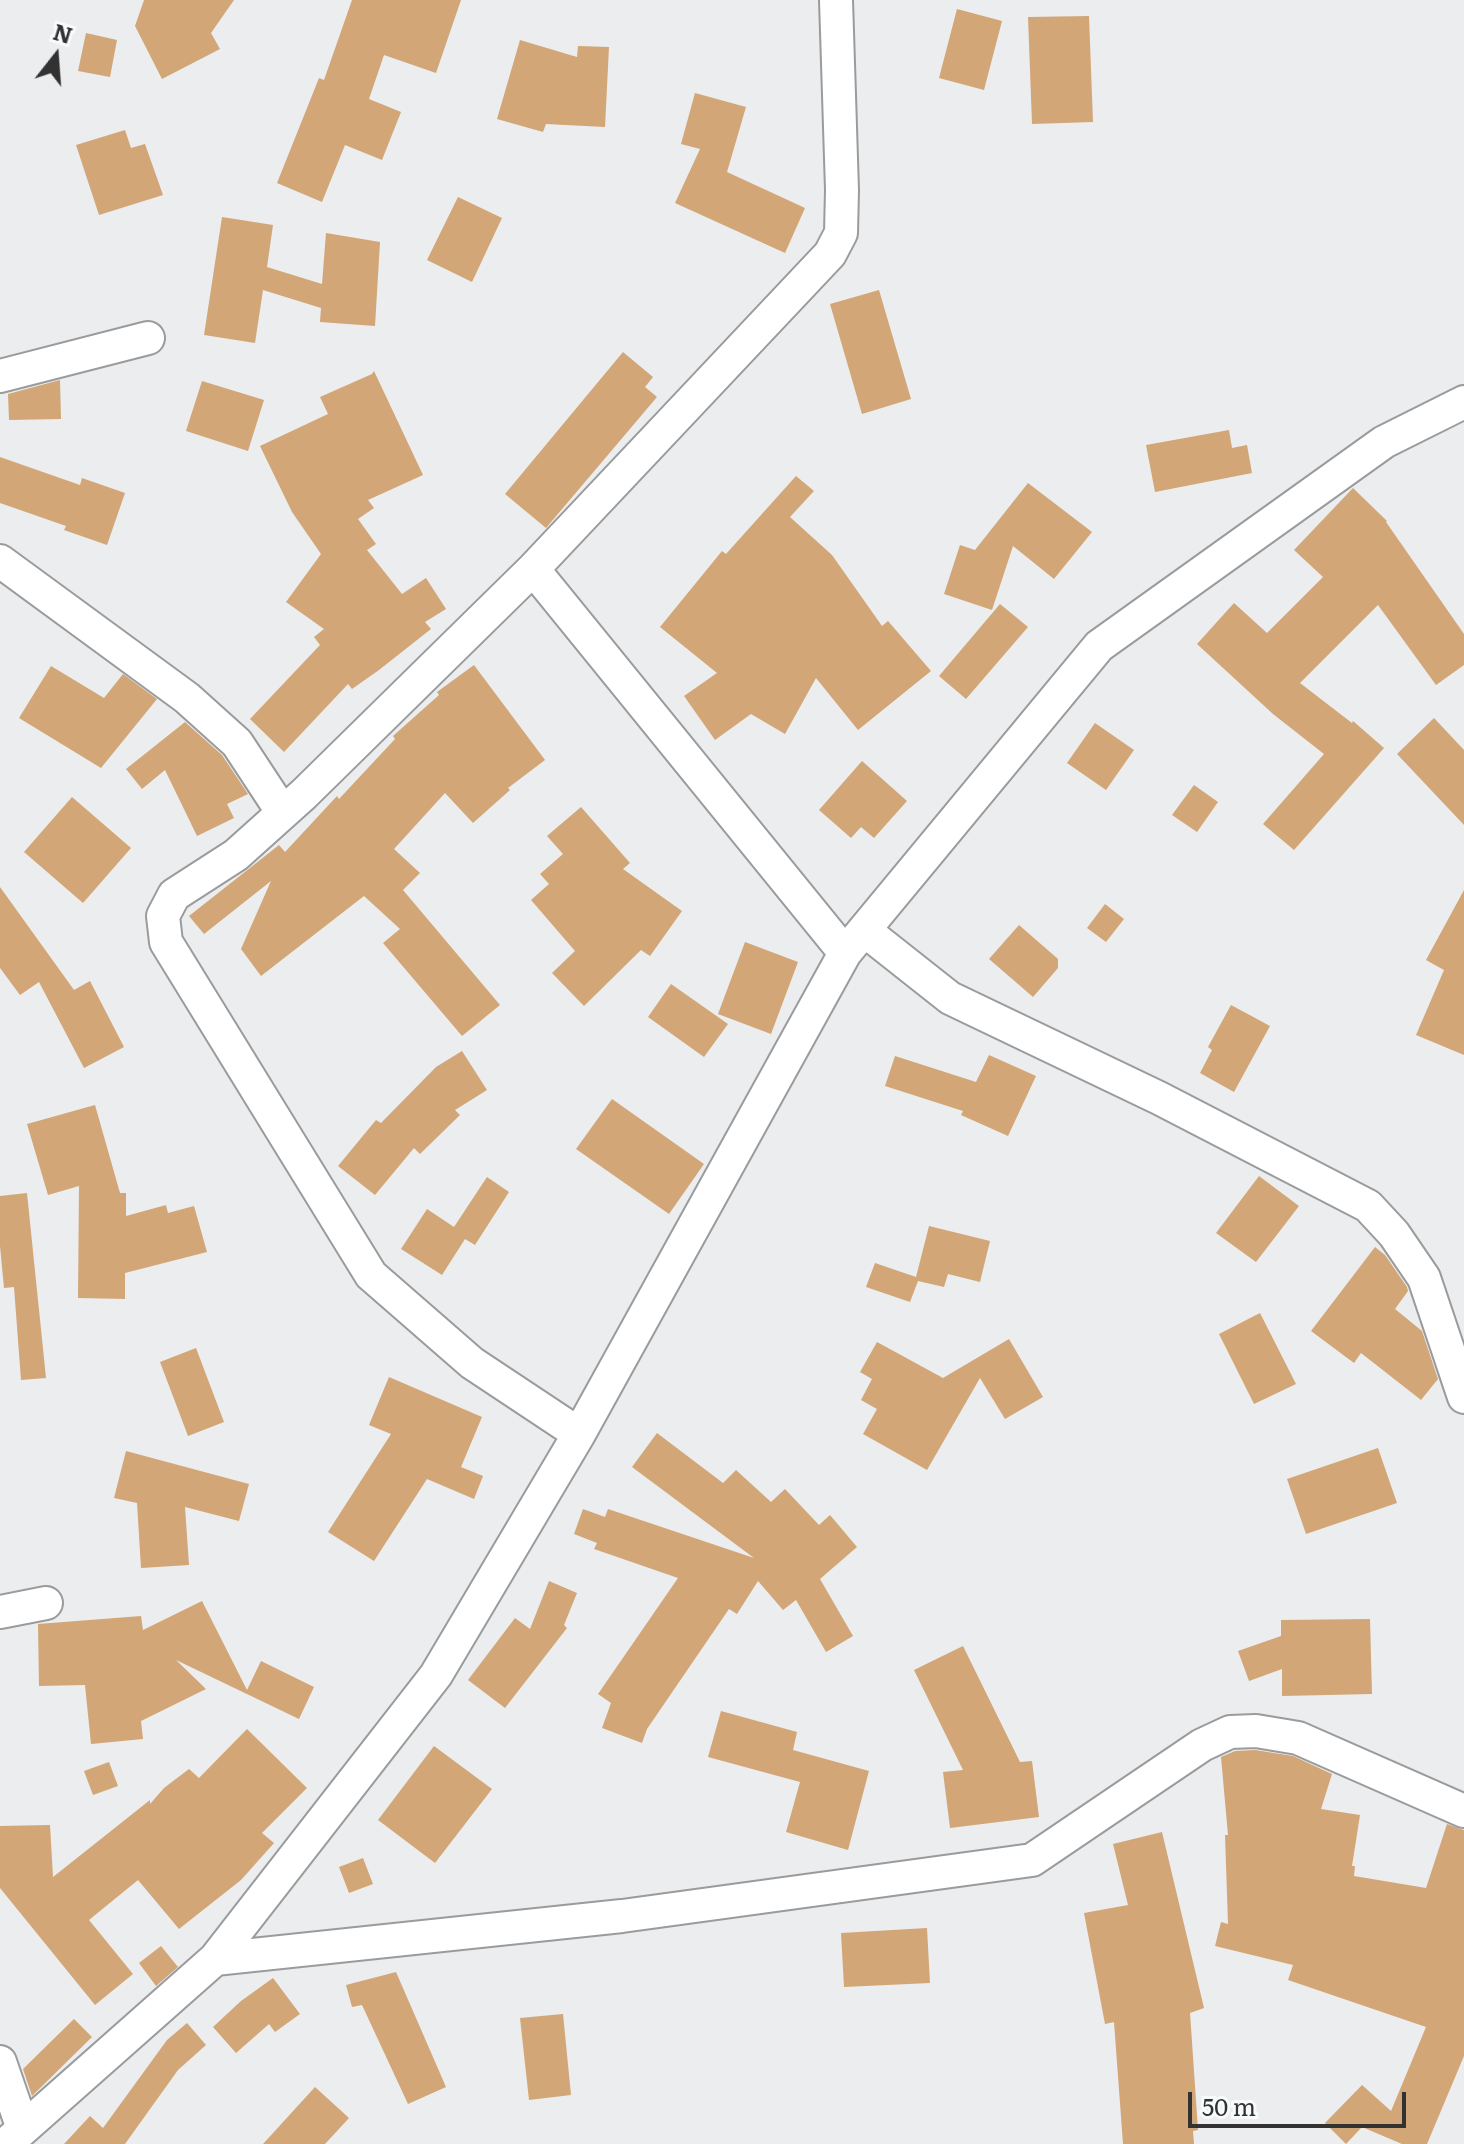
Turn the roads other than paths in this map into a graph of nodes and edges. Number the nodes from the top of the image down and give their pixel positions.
1 (836, 0) edge
2 (148, 338) dead end
3 (0, 376) edge
4 (1464, 402) edge
5 (0, 561) edge
6 (533, 569) junction
7 (283, 813) junction
8 (854, 941) junction
9 (1464, 1397) edge
10 (579, 1434) junction
11 (46, 1603) dead end
12 (0, 1612) edge
13 (1464, 1811) edge
14 (215, 1959) junction
15 (0, 2062) edge
16 (14, 2137) edge

1 - 6 street
2 - 3 street
4 - 8 street
5 - 7 street
6 - 7 street
6 - 8 street
7 - 10 street
8 - 9 street
8 - 10 street
10 - 14 street
11 - 12 street
13 - 14 street
14 - 16 street
15 - 16 street

